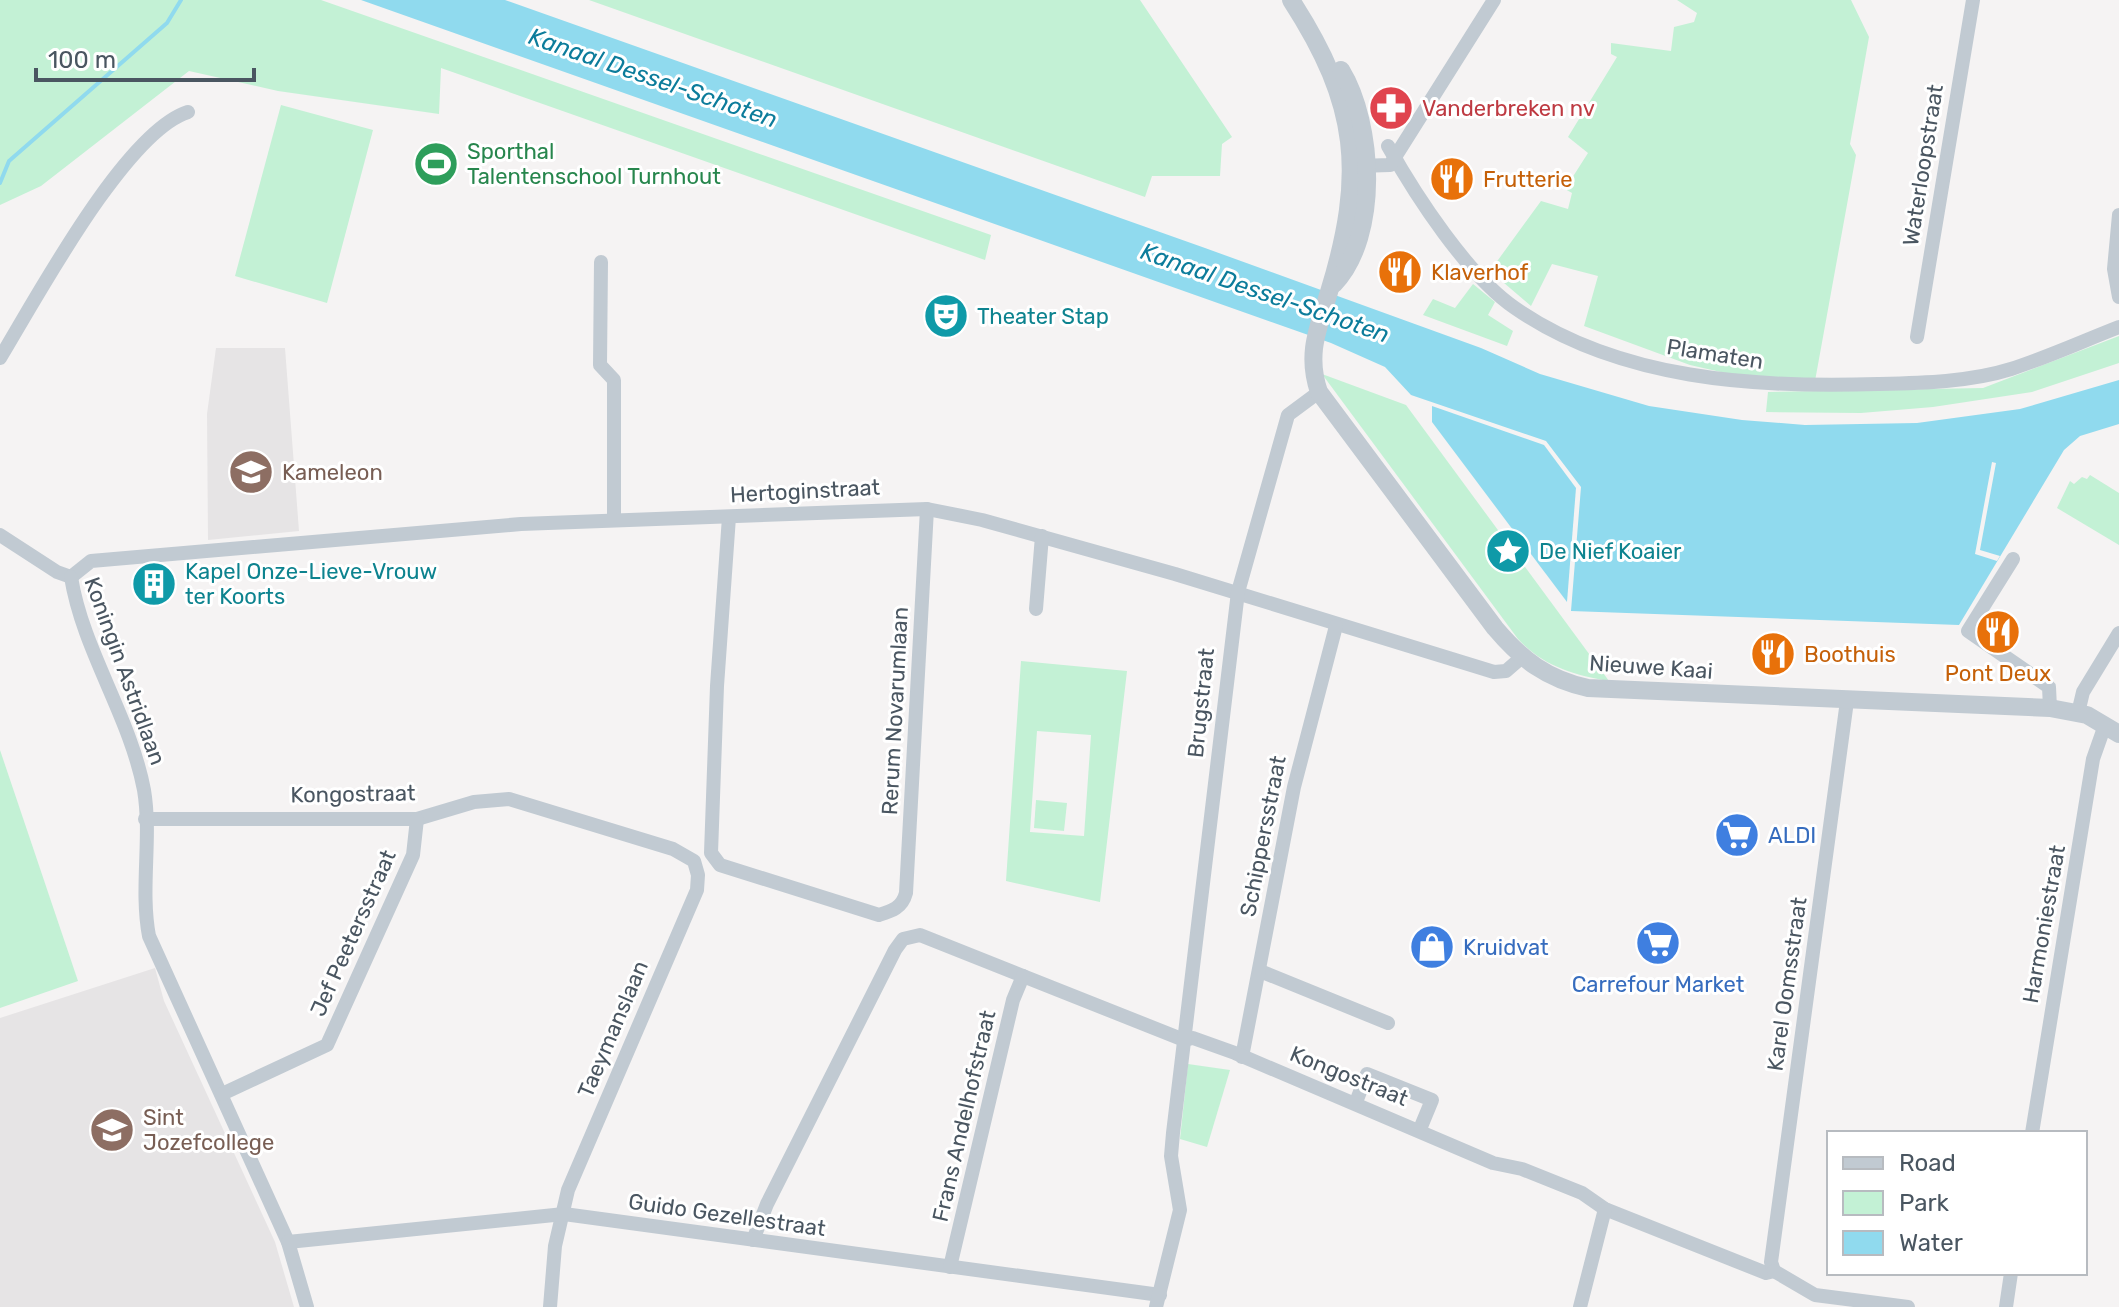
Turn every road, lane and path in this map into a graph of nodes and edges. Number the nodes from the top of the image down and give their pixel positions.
1 (1291, 0) edge
2 (1494, 0) edge
3 (1973, 0) edge
4 (188, 112) dead end
5 (1359, 146) junction
6 (1392, 152) junction
7 (1360, 166) junction
8 (2119, 215) edge
9 (601, 262) dead end
10 (2119, 297) edge
11 (2119, 327) edge
12 (1917, 337) dead end
13 (0, 358) edge
14 (1319, 392) junction
15 (927, 509) junction
16 (729, 517) junction
17 (614, 519) junction
18 (0, 535) edge
19 (1042, 536) junction
20 (2013, 559) dead end
21 (71, 577) junction
22 (1238, 592) junction
23 (1036, 609) dead end
24 (1336, 626) junction
25 (2119, 633) edge
26 (1521, 658) junction
27 (1847, 701) junction
28 (2050, 708) junction
29 (2078, 713) junction
30 (2112, 730) edge
31 (145, 819) junction
32 (417, 819) junction
33 (694, 861) joint
34 (1260, 971) junction
35 (1023, 976) junction
36 (1388, 1023) dead end
37 (1184, 1040) junction
38 (1242, 1057) junction
39 (222, 1094) junction
40 (1356, 1102) junction
41 (1420, 1129) junction
42 (2032, 1131) edge
43 (1605, 1209) junction
44 (564, 1214) junction
45 (753, 1240) junction
46 (288, 1242) junction
47 (950, 1267) junction
48 (1774, 1271) junction
49 (2011, 1275) edge
50 (1158, 1301) edge
51 (1816, 1301) edge
52 (307, 1307) edge
53 (550, 1307) edge
54 (1580, 1307) edge
55 (1908, 1307) edge
56 (2006, 1307) edge

1 - 5 street
2 - 6 street
3 - 12 street, Waterloopstraat
4 - 13 street
5 - 6 street
5 - 7 street
6 - 7 street
6 - 11 street, Plamaten
7 - 14 street, Nieuwe Kaai
8 - 10 street
9 - 17 street
14 - 22 street, Brugstraat
14 - 26 street, Nieuwe Kaai
15 - 16 street, Hertoginstraat
15 - 16 street, Rerum Novarumlaan
15 - 19 street, Hertoginstraat
16 - 17 street, Hertoginstraat
17 - 21 street, Hertoginstraat
18 - 21 street, Koningin Astridlaan
19 - 22 street, Hertoginstraat
19 - 23 street
20 - 28 street
21 - 31 street, Koningin Astridlaan
22 - 24 street, Hertoginstraat
22 - 37 street, Brugstraat
24 - 26 street, Hertoginstraat
24 - 34 street, Schippersstraat
25 - 29 street
26 - 27 street, Nieuwe Kaai
27 - 28 street, Nieuwe Kaai
27 - 48 street, Karel Oomsstraat
28 - 29 street, Nieuwe Kaai
29 - 30 street, Nieuwe Kaai
30 - 42 street, Harmoniestraat
31 - 32 street, Kongostraat
31 - 39 street, Koningin Astridlaan
32 - 33 street, Kongostraat
32 - 39 street, Jef Peetersstraat
33 - 44 street, Taeymanslaan
34 - 36 street
34 - 38 street, Schippersstraat
35 - 37 street, Kongostraat
35 - 45 street, Kongostraat
35 - 47 street, Frans Andelhofstraat
37 - 38 street, Kongostraat
37 - 50 street, Brugstraat
38 - 40 street, Kongostraat
39 - 46 street, Koningin Astridlaan
40 - 41 street, Kongostraat
40 - 41 street
41 - 43 street, Kongostraat
43 - 48 street, Kongostraat
43 - 54 street
44 - 45 street, Guido Gezellestraat
44 - 46 street, Guido Gezellestraat
44 - 53 street, Taeymanslaan
45 - 47 street, Guido Gezellestraat
46 - 52 street, Koningin Astridlaan
47 - 50 street, Guido Gezellestraat
48 - 51 street, Kongostraat
49 - 56 street
51 - 55 street

